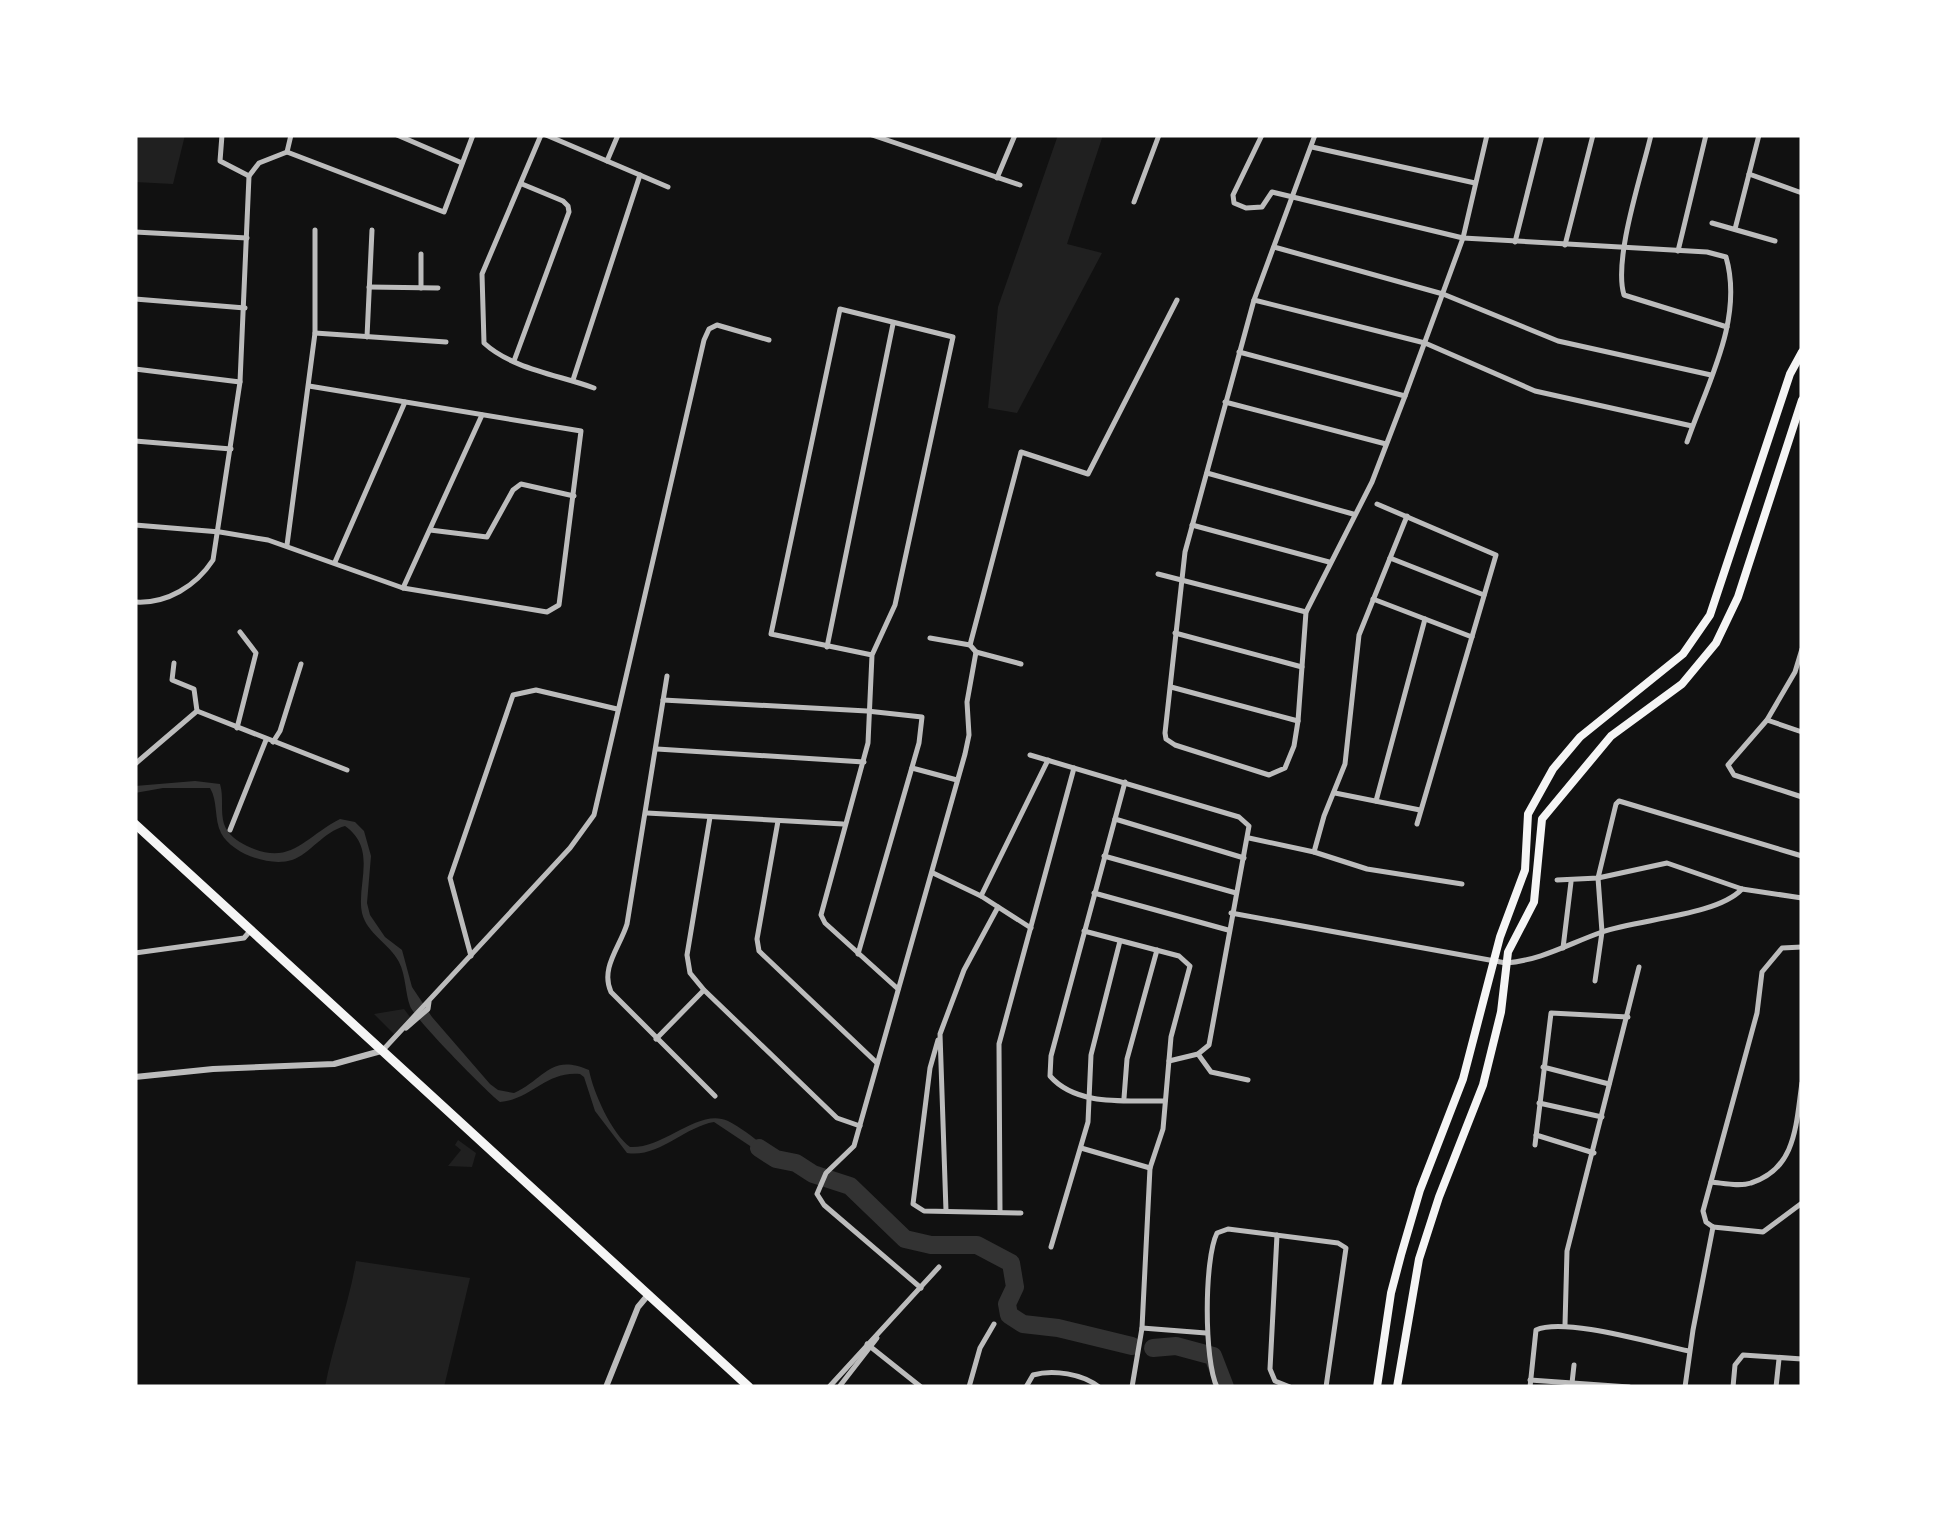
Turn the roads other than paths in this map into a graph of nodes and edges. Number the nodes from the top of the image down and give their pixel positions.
1 (222, 135) edge
2 (291, 135) edge
3 (397, 135) edge
4 (473, 135) edge
5 (544, 135) edge
6 (618, 135) edge
7 (872, 135) edge
8 (1016, 135) edge
9 (1159, 135) edge
10 (1262, 135) edge
11 (1315, 135) edge
12 (1488, 135) edge
13 (1542, 135) edge
14 (1593, 135) edge
15 (1651, 135) edge
16 (1706, 135) edge
17 (1759, 135) edge
18 (1311, 147) junction
19 (288, 152) junction
20 (607, 161) junction
21 (462, 164) junction
22 (1749, 174) junction
23 (640, 175) junction
24 (249, 176) junction
25 (996, 179) junction
26 (522, 184) junction
27 (1475, 184) junction
28 (1020, 185) dead end
29 (668, 187) dead end
30 (1802, 193) edge
31 (1292, 197) junction
32 (1134, 202) dead end
33 (1712, 223) dead end
34 (1735, 229) junction
35 (315, 230) dead end
36 (372, 230) dead end
37 (135, 232) edge
38 (247, 238) junction
39 (1463, 238) junction
40 (1776, 241) dead end
41 (1514, 242) junction
42 (1565, 244) junction
43 (1274, 247) junction
44 (1624, 247) junction
45 (1678, 250) junction
46 (421, 254) dead end
47 (369, 287) junction
48 (421, 288) junction
49 (438, 288) dead end
50 (1443, 294) junction
51 (135, 300) edge
52 (1177, 300) dead end
53 (1254, 300) junction
54 (245, 308) junction
55 (892, 324) junction
56 (1727, 328) junction
57 (315, 333) junction
58 (367, 337) junction
59 (770, 340) dead end
60 (446, 342) dead end
61 (1425, 344) junction
62 (1238, 352) junction
63 (1802, 352) edge
64 (514, 361) junction
65 (135, 370) edge
66 (1711, 375) junction
67 (573, 380) junction
68 (240, 382) junction
69 (309, 386) junction
70 (594, 388) dead end
71 (1405, 396) junction
72 (1802, 400) edge
73 (405, 402) junction
74 (1225, 402) junction
75 (482, 415) junction
76 (1692, 426) junction
77 (135, 441) edge
78 (1687, 442) dead end
79 (1386, 444) junction
80 (231, 449) junction
81 (1206, 472) junction
82 (574, 496) junction
83 (1378, 504) dead end
84 (1353, 514) junction
85 (1407, 516) junction
86 (1192, 525) junction
87 (135, 526) edge
88 (430, 530) junction
89 (220, 532) junction
90 (287, 545) junction
91 (1390, 558) junction
92 (335, 562) junction
93 (1328, 562) junction
94 (1158, 574) dead end
95 (1182, 579) junction
96 (403, 588) junction
97 (1484, 595) junction
98 (1373, 599) junction
99 (135, 602) edge
100 (1306, 612) junction
101 (1425, 619) junction
102 (240, 632) dead end
103 (1175, 634) junction
104 (1472, 637) junction
105 (930, 638) dead end
106 (970, 644) junction
107 (827, 647) junction
108 (1802, 649) edge
109 (976, 652) junction
110 (872, 654) junction
111 (174, 663) dead end
112 (301, 664) dead end
113 (1021, 664) dead end
114 (1302, 667) junction
115 (1798, 673) edge
116 (667, 676) dead end
117 (1170, 688) junction
118 (663, 700) junction
119 (617, 709) junction
120 (197, 710) junction
121 (868, 710) junction
122 (1767, 720) junction
123 (1298, 721) junction
124 (236, 728) junction
125 (1802, 732) edge
126 (269, 741) junction
127 (656, 749) junction
128 (1030, 756) dead end
129 (1048, 760) junction
130 (864, 762) junction
131 (135, 764) edge
132 (912, 768) junction
133 (1074, 768) junction
134 (348, 770) dead end
135 (958, 780) junction
136 (1125, 782) junction
137 (1335, 793) junction
138 (1802, 798) edge
139 (1376, 801) junction
140 (1421, 810) junction
141 (646, 813) junction
142 (710, 818) junction
143 (1114, 819) junction
144 (778, 820) junction
145 (135, 824) edge
146 (844, 824) junction
147 (1417, 824) dead end
148 (230, 830) dead end
149 (1248, 838) junction
150 (1314, 852) junction
151 (1104, 856) junction
152 (1802, 856) edge
153 (1244, 858) junction
154 (933, 873) junction
155 (1598, 878) junction
156 (1556, 880) dead end
157 (1570, 882) junction
158 (1462, 884) dead end
159 (1742, 889) junction
160 (1094, 893) junction
161 (1236, 893) junction
162 (981, 896) junction
163 (1802, 898) edge
164 (998, 907) junction
165 (1232, 913) junction
166 (1030, 928) junction
167 (1228, 930) junction
168 (250, 931) junction
169 (1084, 931) junction
170 (1602, 932) junction
171 (1120, 941) junction
172 (1802, 947) edge
173 (1157, 950) junction
174 (1563, 950) junction
175 (135, 953) edge
176 (858, 954) junction
177 (471, 958) junction
178 (1493, 961) junction
179 (1506, 963) junction
180 (1639, 967) dead end
181 (1595, 981) dead end
182 (704, 990) junction
183 (898, 990) junction
184 (1628, 1016) junction
185 (940, 1034) junction
186 (656, 1039) junction
187 (382, 1050) junction
188 (1198, 1054) junction
189 (1168, 1061) junction
190 (877, 1063) junction
191 (1543, 1068) junction
192 (135, 1077) edge
193 (1248, 1080) dead end
194 (1802, 1083) edge
195 (1610, 1084) junction
196 (715, 1096) dead end
197 (1090, 1099) junction
198 (1124, 1100) junction
199 (1165, 1102) junction
200 (1539, 1102) junction
201 (1602, 1117) junction
202 (860, 1126) junction
203 (1536, 1135) junction
204 (1794, 1142) junction
205 (1802, 1144) edge
206 (1535, 1145) dead end
207 (1082, 1148) junction
208 (1594, 1153) junction
209 (1150, 1168) junction
210 (1711, 1182) junction
211 (1802, 1203) edge
212 (946, 1211) junction
213 (1000, 1212) junction
214 (1021, 1213) dead end
215 (1713, 1227) junction
216 (1277, 1235) junction
217 (1051, 1247) dead end
218 (939, 1266) dead end
219 (921, 1288) junction
220 (648, 1295) junction
221 (994, 1324) dead end
222 (1565, 1325) junction
223 (1142, 1328) junction
224 (1208, 1336) junction
225 (870, 1346) junction
226 (1689, 1351) junction
227 (1779, 1359) junction
228 (1802, 1359) edge
229 (1574, 1365) dead end
230 (1530, 1383) edge
231 (1572, 1383) junction
232 (606, 1387) edge
233 (749, 1387) edge
234 (829, 1387) edge
235 (839, 1387) edge
236 (921, 1387) edge
237 (969, 1387) edge
238 (1026, 1387) edge
239 (1098, 1387) edge
240 (1132, 1387) edge
241 (1217, 1387) edge
242 (1290, 1387) edge
243 (1326, 1387) edge
244 (1377, 1387) edge
245 (1397, 1387) edge
246 (1629, 1387) edge
247 (1686, 1387) edge
248 (1733, 1387) edge
249 (1776, 1387) edge

1 - 24 street
2 - 19 street
3 - 21 street
4 - 21 street
5 - 20 street
5 - 26 street
6 - 20 street
7 - 25 street
8 - 25 street
9 - 32 street
10 - 31 street
11 - 18 street
12 - 27 street
13 - 41 street
14 - 42 street
15 - 44 street
16 - 45 street
17 - 22 street
18 - 27 street
18 - 31 street
19 - 21 street
19 - 24 street
20 - 23 street
22 - 30 street
22 - 34 street
23 - 29 street
23 - 67 street
24 - 38 street
25 - 28 street
26 - 64 street
26 - 64 street
27 - 39 street
31 - 39 street
31 - 43 street
33 - 34 street
34 - 40 street
35 - 57 street
36 - 47 street
37 - 38 street
38 - 54 street
39 - 41 street
39 - 50 street
41 - 42 street
42 - 44 street
43 - 50 street
43 - 53 street
44 - 45 street
44 - 56 street
45 - 56 street
46 - 48 street
47 - 48 street
47 - 58 street
48 - 49 street
50 - 61 street
50 - 66 street
51 - 54 street
52 - 106 street
53 - 61 street
53 - 62 street
54 - 68 street
55 - 107 street
55 - 107 street
55 - 110 street
56 - 66 street
57 - 58 street
57 - 69 street
58 - 60 street
59 - 119 street
61 - 71 street
61 - 76 street
62 - 71 street
62 - 74 street
63 - 178 main road
64 - 67 street
65 - 68 street
66 - 76 street
67 - 70 street
68 - 80 street
69 - 73 street
69 - 90 street
71 - 79 street
72 - 179 main road
73 - 75 street
73 - 92 street
74 - 79 street
74 - 81 street
75 - 82 street
75 - 88 street
76 - 78 street
77 - 80 street
79 - 84 street
80 - 89 street
81 - 84 street
81 - 86 street
82 - 88 street
82 - 96 street
83 - 85 street
84 - 93 street
85 - 91 street
85 - 97 street
86 - 93 street
86 - 95 street
87 - 89 street
88 - 96 street
89 - 90 street
89 - 99 street
90 - 92 street
91 - 97 street
91 - 98 street
92 - 96 street
93 - 100 street
94 - 95 street
95 - 100 street
95 - 103 street
97 - 104 street
98 - 101 street
98 - 137 street
100 - 114 street
101 - 104 street
101 - 139 street
102 - 124 street
103 - 114 street
103 - 117 street
104 - 140 street
105 - 106 street
106 - 109 street
107 - 110 street
108 - 115 street
109 - 113 street
109 - 135 street
110 - 121 street
111 - 120 street
112 - 126 street
114 - 123 street
115 - 122 street
116 - 118 street
117 - 123 street
117 - 123 street
118 - 121 street
118 - 127 street
119 - 177 street
119 - 177 street
120 - 124 street
120 - 131 street
121 - 130 street
121 - 132 street
122 - 125 street
122 - 138 street
124 - 126 street
126 - 134 street
126 - 148 street
127 - 130 street
127 - 141 street
128 - 129 street
129 - 133 street
129 - 162 street
130 - 146 street
132 - 135 street
132 - 176 street
133 - 136 street
133 - 166 street
135 - 154 street
136 - 143 street
136 - 149 street
137 - 139 street
137 - 150 street
139 - 140 street
140 - 147 street
141 - 142 street
141 - 186 street
142 - 144 street
142 - 182 street
143 - 151 street
143 - 153 street
144 - 146 street
144 - 190 street
145 - 168 highway
146 - 176 street
149 - 150 street
149 - 153 street
150 - 158 street
151 - 160 street
151 - 161 street
152 - 155 street
153 - 161 street
154 - 162 street
154 - 183 street
155 - 157 street
155 - 159 street
155 - 170 street
156 - 157 street
157 - 174 street
159 - 163 street
159 - 170 street
160 - 167 street
160 - 169 street
161 - 165 street
162 - 164 street
164 - 166 street
164 - 185 street
165 - 167 street
165 - 178 street
166 - 213 street
167 - 188 street
168 - 175 street
168 - 187 highway
169 - 171 street
169 - 197 street
170 - 174 street
170 - 181 street
171 - 173 street
171 - 197 street
172 - 210 street
173 - 189 street
173 - 198 street
174 - 179 street
176 - 183 street
177 - 187 street
178 - 179 street
178 - 244 main road
179 - 245 main road
180 - 184 street
182 - 186 street
182 - 202 street
183 - 190 street
184 - 191 street
184 - 195 street
185 - 212 street
185 - 212 street
186 - 196 street
187 - 192 street
187 - 220 highway
188 - 189 street
188 - 193 street
189 - 199 street
190 - 202 street
191 - 195 street
191 - 200 street
194 - 204 street
195 - 201 street
197 - 198 street
197 - 207 street
198 - 199 street
199 - 209 street
200 - 201 street
200 - 203 street
201 - 208 street
202 - 219 street
203 - 206 street
203 - 208 street
204 - 205 street
204 - 210 street
207 - 209 street
207 - 217 street
208 - 222 street
209 - 223 street
210 - 215 street
211 - 215 street
212 - 213 street
213 - 214 street
215 - 226 street
216 - 224 street
216 - 242 street
216 - 243 street
218 - 219 street
219 - 225 street
220 - 232 street
220 - 233 highway
221 - 237 street
222 - 226 street
222 - 230 street
223 - 224 street
223 - 240 street
224 - 241 street
225 - 234 street
225 - 235 street
225 - 236 street
226 - 247 street
227 - 228 street
227 - 248 street
227 - 249 street
229 - 231 street
230 - 231 street
231 - 246 street
238 - 239 street

